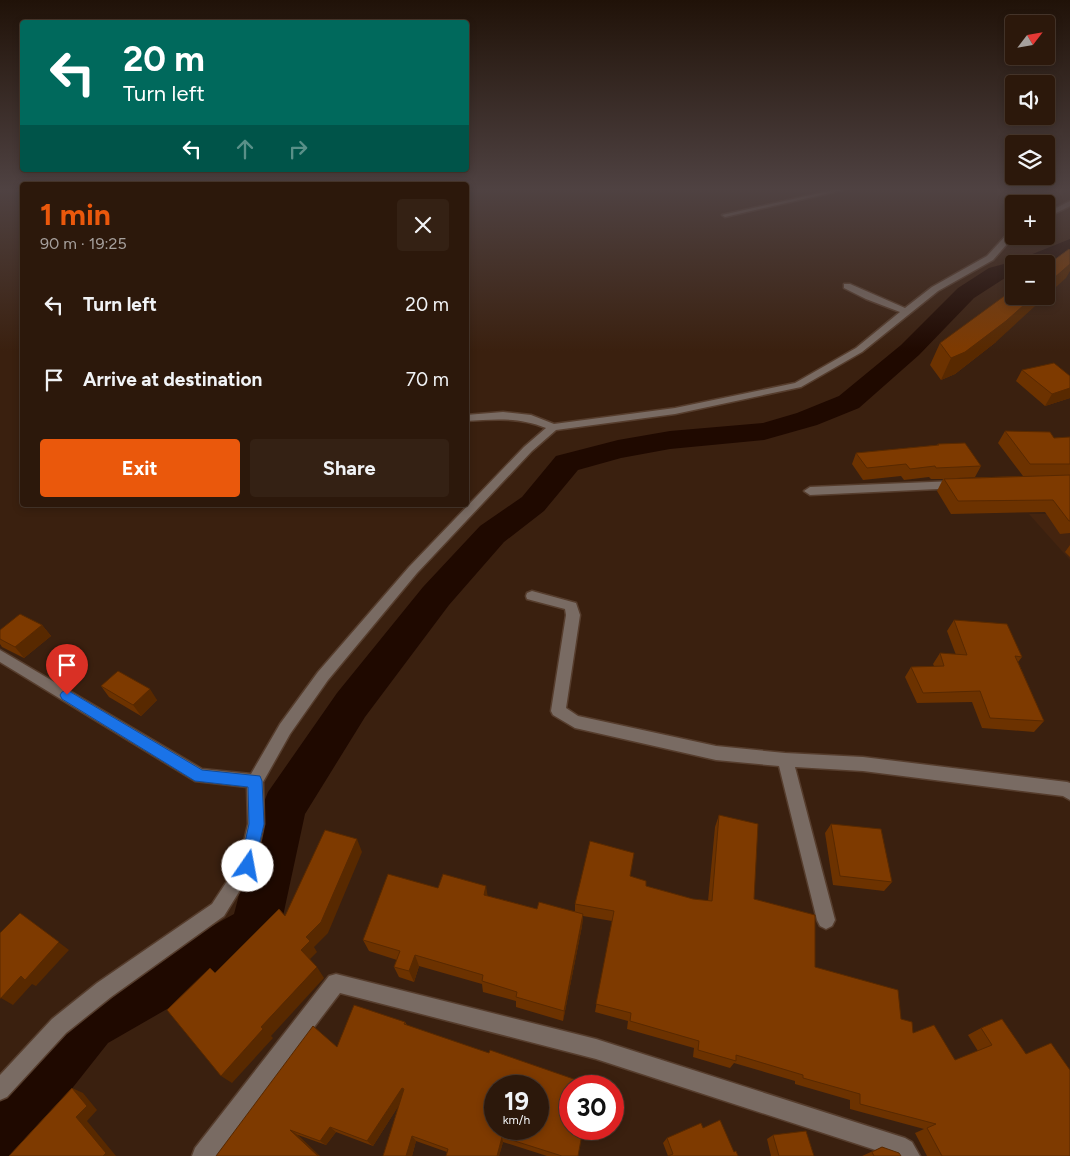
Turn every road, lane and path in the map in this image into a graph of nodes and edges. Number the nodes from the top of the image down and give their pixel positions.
1 (1003, 244) edge
2 (847, 286) dead end
3 (906, 311) junction
4 (469, 418) edge
5 (552, 428) junction
6 (971, 484) edge
7 (810, 491) dead end
8 (532, 596) dead end
9 (0, 655) edge
10 (785, 760) junction
11 (255, 781) junction
12 (1070, 792) edge
13 (826, 920) dead end
14 (0, 1090) edge
15 (203, 1156) edge
16 (909, 1156) edge

1 - 3 street
2 - 3 street
3 - 5 street
4 - 5 street
5 - 11 street
6 - 7 street
8 - 10 street
9 - 11 street
10 - 12 street
10 - 13 street
11 - 14 street
15 - 16 street

